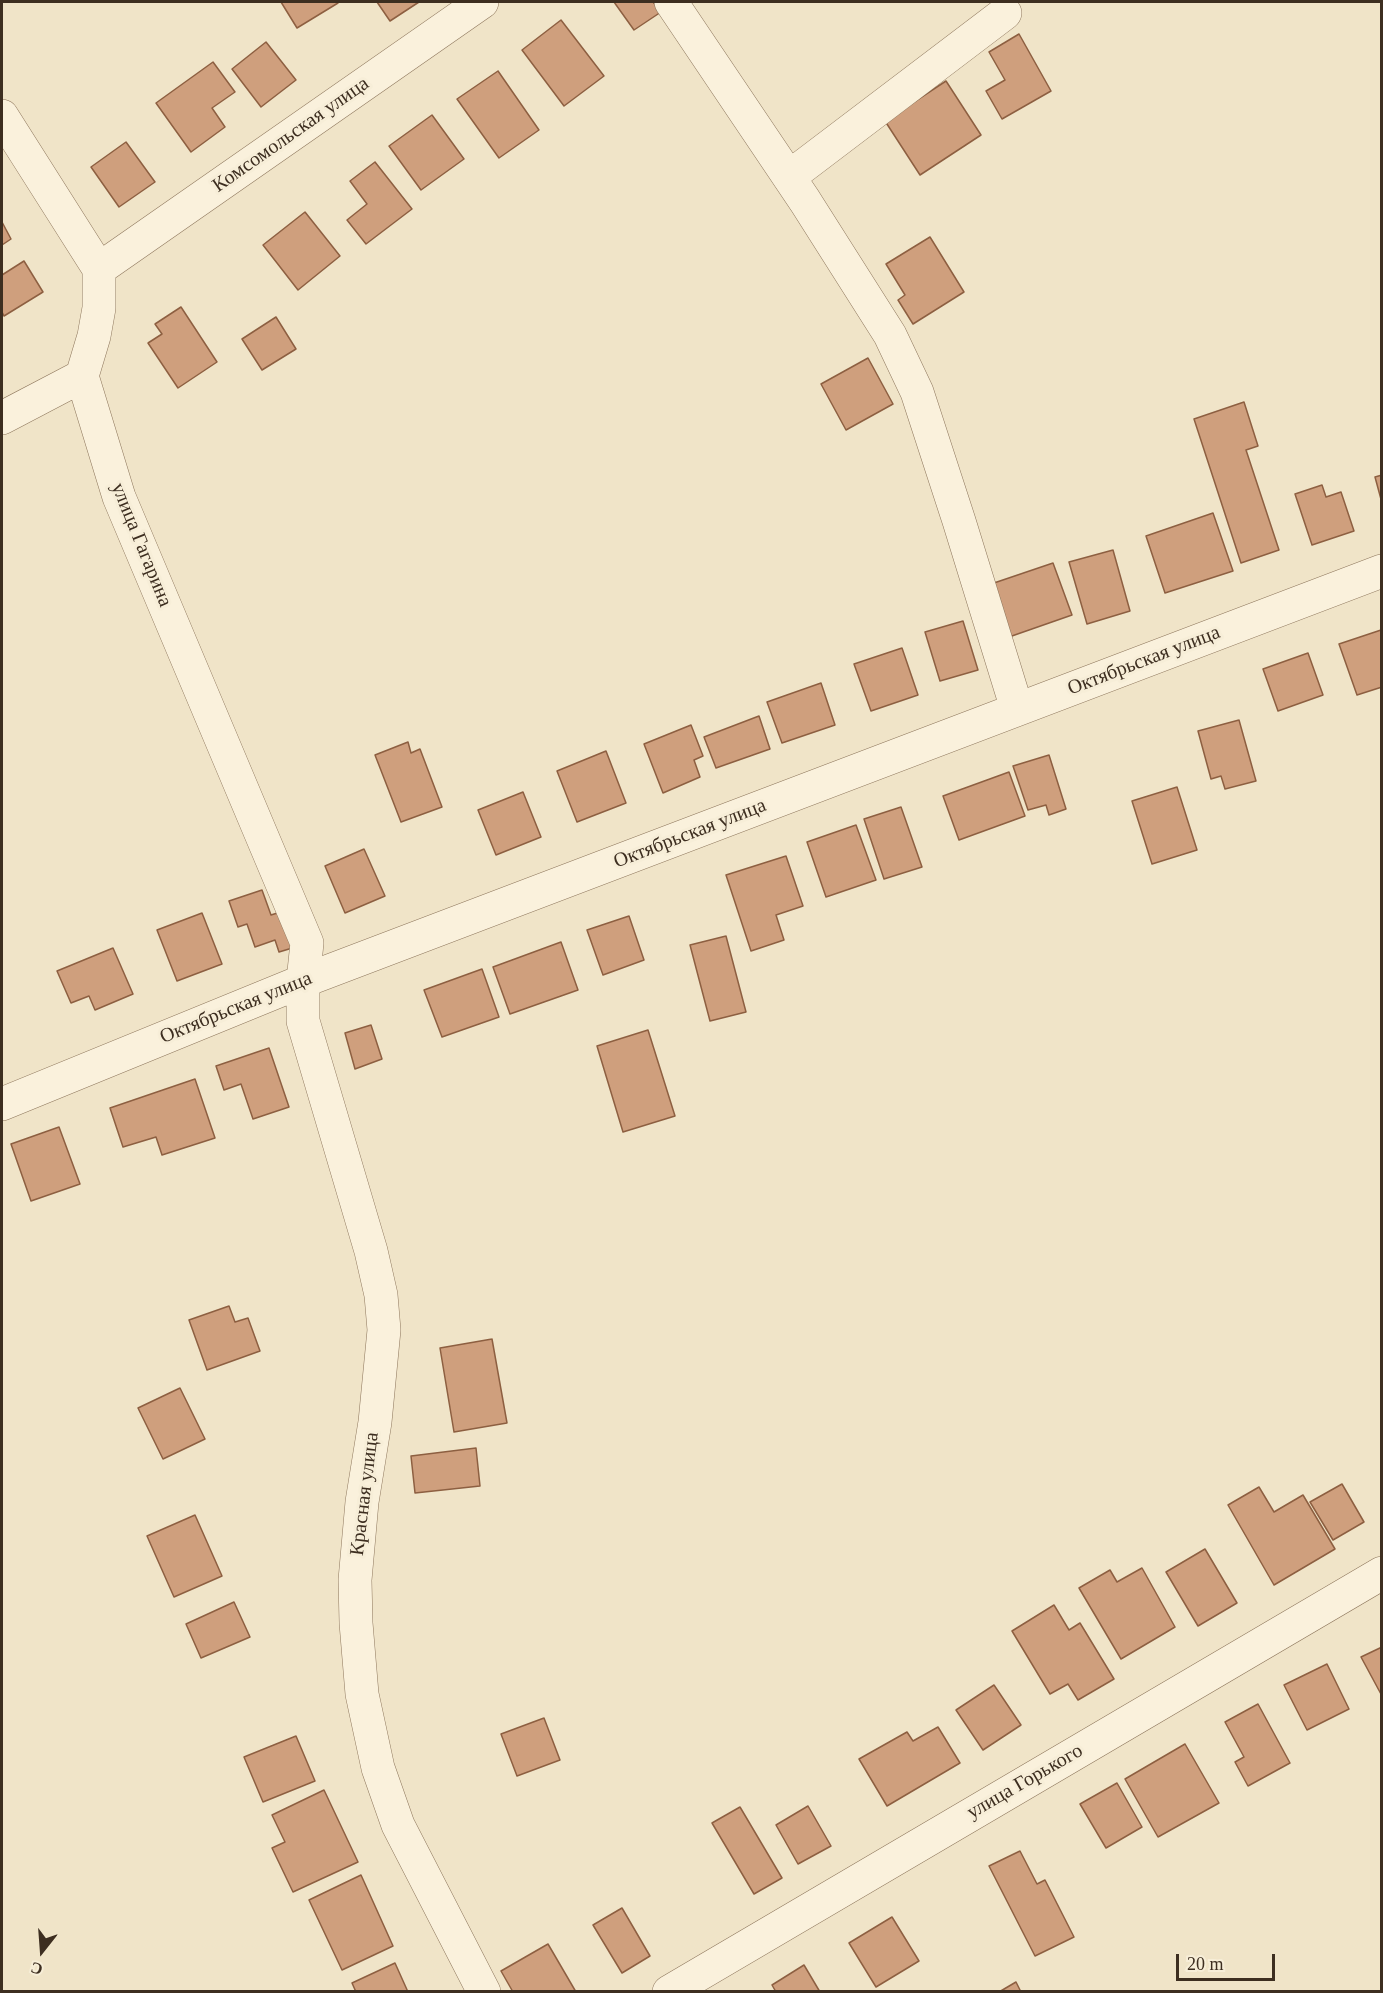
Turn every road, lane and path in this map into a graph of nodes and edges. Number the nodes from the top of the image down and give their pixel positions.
1 (483, 2) edge
2 (671, 2) edge
3 (1005, 13) dead end
4 (2, 116) edge
5 (789, 177) junction
6 (99, 269) junction
7 (82, 376) junction
8 (2, 418) edge
9 (1382, 571) edge
10 (1017, 710) junction
11 (303, 981) junction
12 (2, 1104) edge
13 (1382, 1574) edge
14 (484, 1992) edge
15 (669, 1992) edge

1 - 6 street, Комсомольская улица
2 - 5 street
3 - 5 street
4 - 6 street
5 - 10 street
6 - 7 street
7 - 8 street
7 - 11 street, улица Гагарина
9 - 10 street, Октябрьская улица
10 - 11 street, Октябрьская улица
11 - 12 street, Октябрьская улица
11 - 14 street, Красная улица
13 - 15 street, улица Горького

